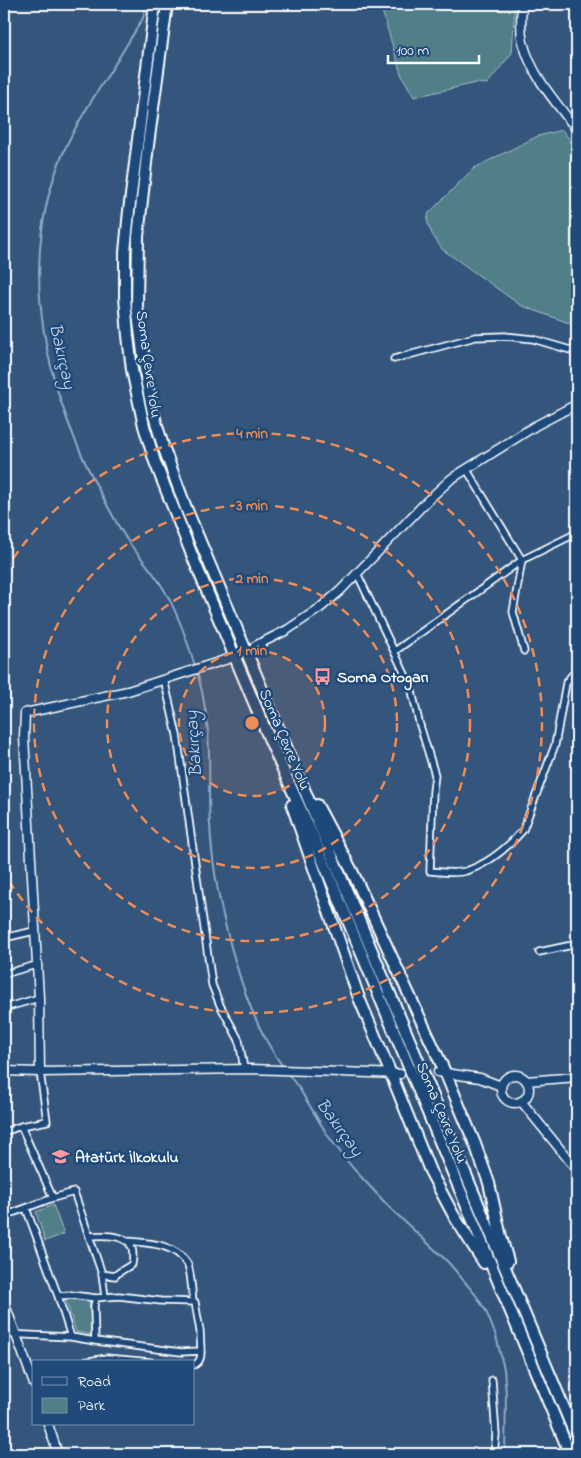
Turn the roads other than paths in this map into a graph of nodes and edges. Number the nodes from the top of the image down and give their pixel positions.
1 (155, 4) edge
2 (167, 4) edge
3 (522, 4) edge
4 (577, 130) edge
5 (577, 352) edge
6 (394, 359) dead end
7 (577, 404) edge
8 (467, 470) junction
9 (577, 533) edge
10 (522, 560) junction
11 (357, 573) junction
12 (255, 646) dead end
13 (395, 651) junction
14 (524, 651) dead end
15 (228, 659) dead end
16 (577, 671) edge
17 (164, 679) junction
18 (282, 736) junction
19 (271, 743) junction
20 (34, 931) junction
21 (4, 938) edge
22 (577, 944) edge
23 (539, 952) dead end
24 (36, 966) junction
25 (4, 974) edge
26 (39, 998) junction
27 (4, 1008) edge
28 (247, 1069) junction
29 (4, 1071) edge
30 (40, 1072) junction
31 (442, 1072) junction
32 (396, 1074) junction
33 (577, 1077) edge
34 (526, 1081) junction
35 (501, 1086) junction
36 (521, 1101) junction
37 (21, 1126) junction
38 (4, 1132) edge
39 (577, 1170) edge
40 (53, 1198) junction
41 (26, 1208) junction
42 (4, 1216) edge
43 (89, 1236) junction
44 (126, 1241) junction
45 (102, 1274) junction
46 (58, 1296) junction
47 (105, 1297) junction
48 (96, 1298) junction
49 (506, 1301) junction
50 (4, 1302) edge
51 (193, 1302) junction
52 (526, 1316) junction
53 (4, 1334) edge
54 (16, 1334) junction
55 (71, 1337) junction
56 (95, 1341) junction
57 (201, 1351) junction
58 (95, 1360) edge
59 (129, 1360) edge
60 (195, 1364) edge
61 (31, 1370) edge
62 (492, 1380) dead end
63 (49, 1426) edge
64 (577, 1439) edge
65 (59, 1453) edge
66 (494, 1454) edge
67 (570, 1454) edge

1 - 19 highway, Soma Çevre Yolu
2 - 18 highway, Soma Çevre Yolu
3 - 4 main road
5 - 6 street
7 - 8 main road
8 - 10 street
8 - 11 main road
9 - 10 street
10 - 13 street
10 - 14 street
11 - 12 main road
11 - 13 street
13 - 16 street
15 - 17 main road
17 - 20 main road
17 - 28 street
18 - 31 highway
18 - 52 highway, Soma Çevre Yolu
19 - 32 highway
19 - 49 highway, Soma Çevre Yolu
20 - 21 street
20 - 24 main road
22 - 23 street
24 - 25 street
24 - 26 main road
26 - 27 street
26 - 30 main road
28 - 30 main road
28 - 32 main road
29 - 30 main road
30 - 37 street
31 - 35 main road
31 - 52 highway
32 - 49 highway
33 - 34 main road
34 - 35 main road
34 - 36 main road
35 - 36 main road
36 - 39 main road
37 - 38 street
37 - 40 street
40 - 41 street
40 - 43 street
41 - 42 street
41 - 46 street
43 - 44 street
43 - 45 street
44 - 45 street
44 - 51 street
45 - 47 street
46 - 48 street
46 - 55 street
47 - 48 street
47 - 51 street
48 - 56 street
49 - 67 highway, Soma Çevre Yolu
50 - 54 main road
51 - 57 street
52 - 64 highway, Soma Çevre Yolu
53 - 54 street
54 - 55 street
54 - 61 main road
55 - 56 street
56 - 57 street
57 - 60 street
58 - 59 street
62 - 66 street
63 - 65 main road

